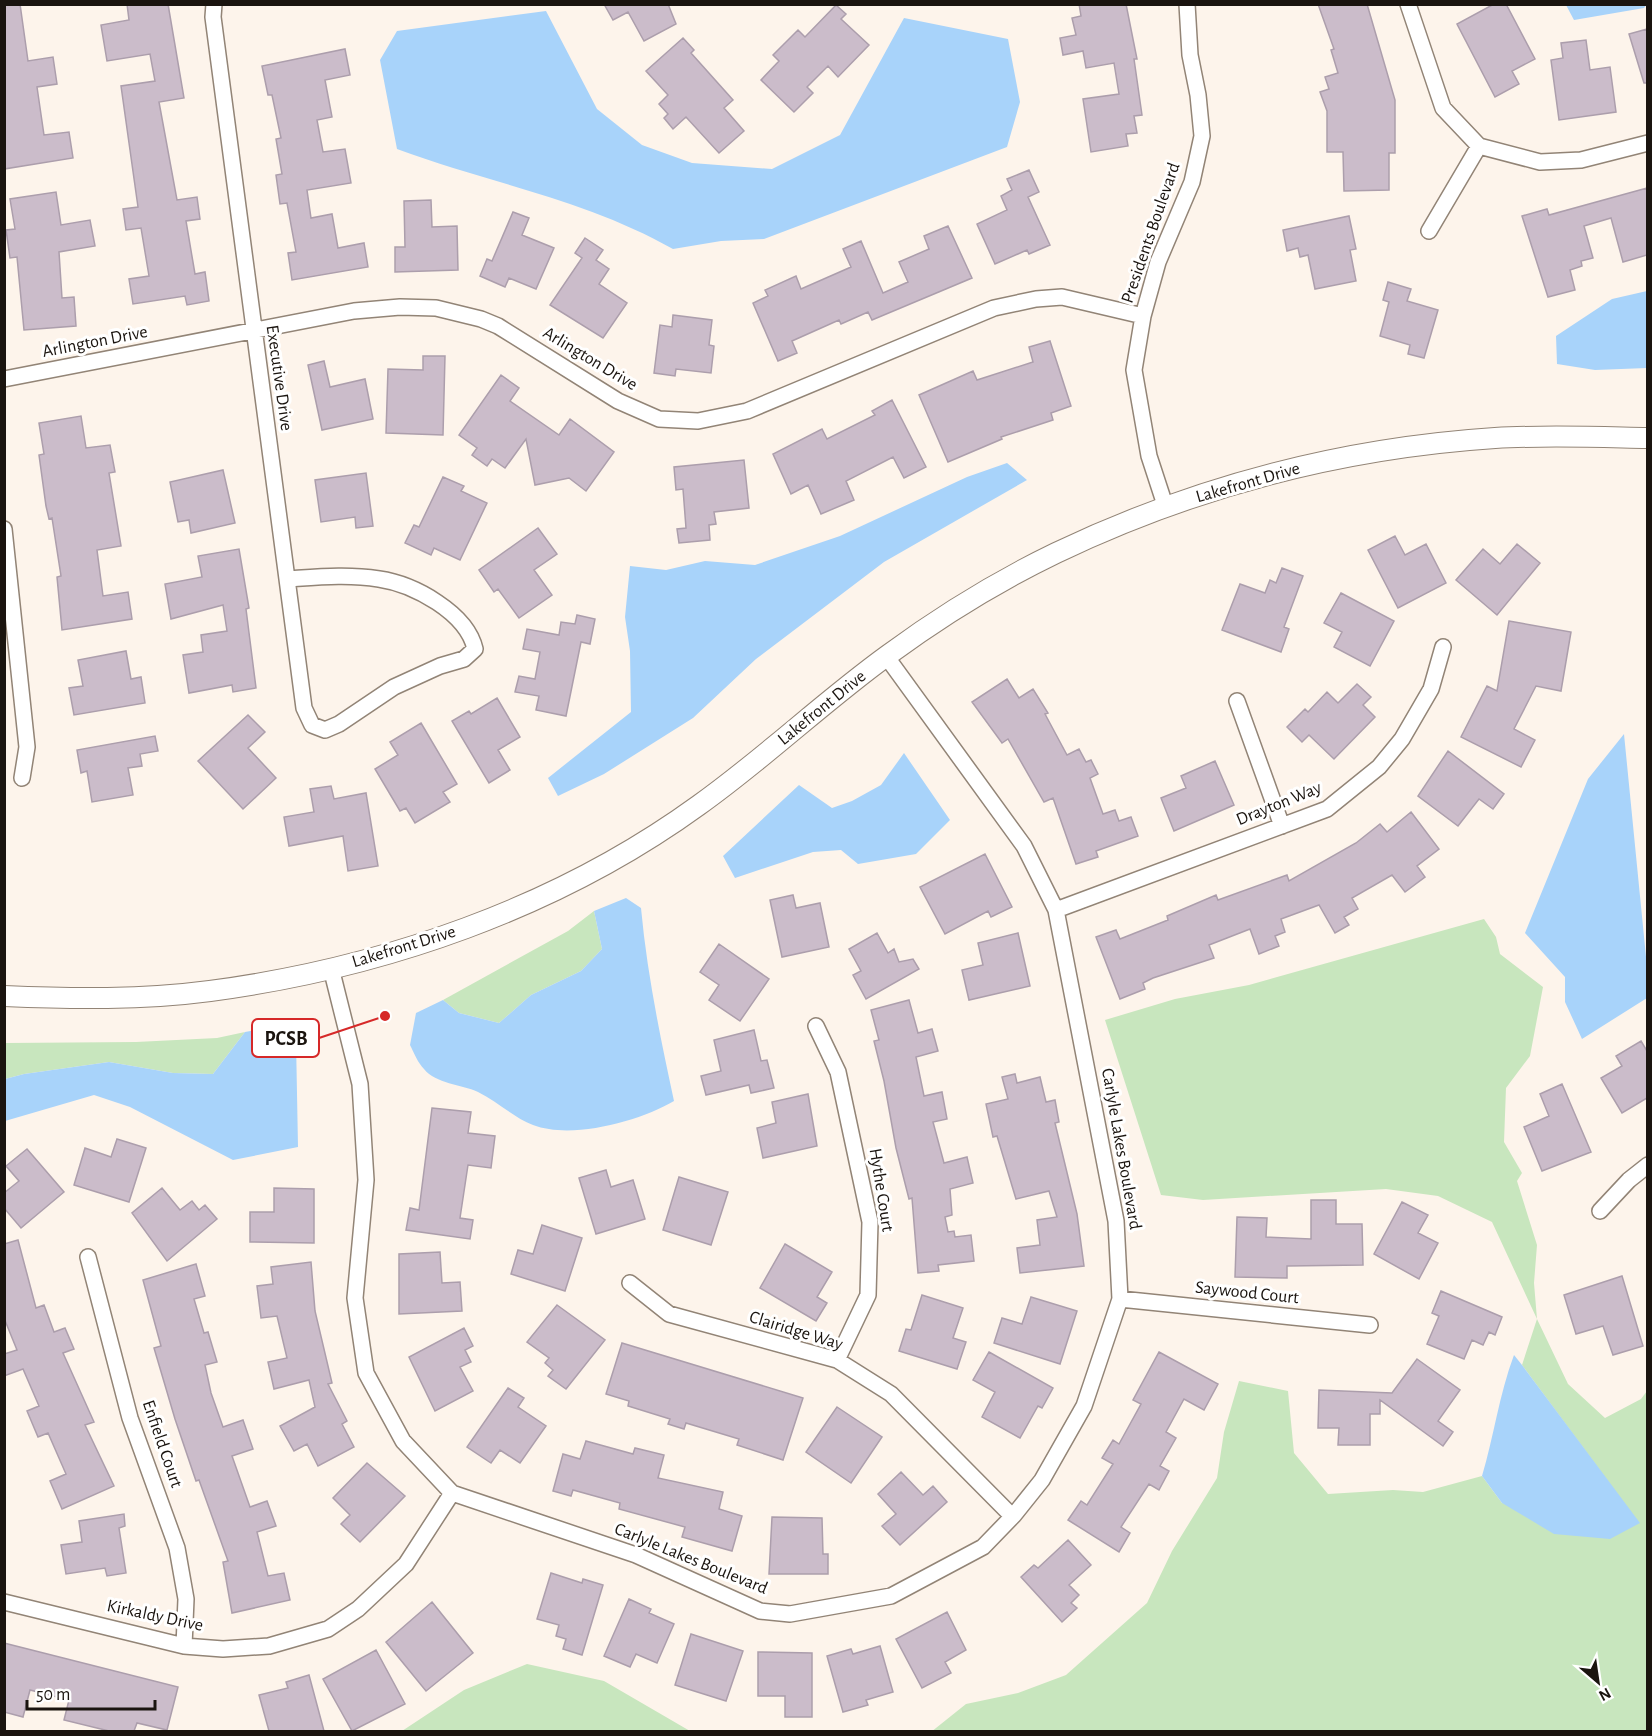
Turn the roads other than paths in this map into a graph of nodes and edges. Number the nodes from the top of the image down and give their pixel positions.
1 (214, 4) edge
2 (1187, 4) edge
3 (1408, 4) edge
4 (1647, 143) edge
5 (1479, 146) junction
6 (1429, 231) dead end
7 (1143, 316) junction
8 (253, 331) junction
9 (4, 379) edge
10 (1647, 438) edge
11 (1166, 508) junction
12 (4, 529) edge
13 (287, 579) junction
14 (1443, 647) dead end
15 (886, 656) junction
16 (1237, 701) dead end
17 (22, 778) dead end
18 (1281, 826) junction
19 (1056, 910) junction
20 (331, 968) junction
21 (4, 996) edge
22 (816, 1026) dead end
23 (1647, 1165) edge
24 (1600, 1211) dead end
25 (88, 1257) dead end
26 (630, 1283) dead end
27 (1120, 1299) junction
28 (1370, 1325) dead end
29 (837, 1360) junction
30 (452, 1493) junction
31 (1014, 1515) junction
32 (4, 1602) edge
33 (184, 1646) junction

1 - 8 street, Executive Drive
2 - 7 street, Presidents Boulevard
3 - 5 street
4 - 5 street
5 - 6 street
7 - 8 street, Arlington Drive
7 - 11 street, Presidents Boulevard
8 - 9 street, Arlington Drive
8 - 13 street, Executive Drive
10 - 11 street, Lakefront Drive
11 - 15 street, Lakefront Drive
12 - 17 street
13 - 13 street, Executive Drive
14 - 18 street, Drayton Way
15 - 19 street, Carlyle Lakes Boulevard
15 - 20 street, Lakefront Drive
16 - 18 street
18 - 19 street, Drayton Way
19 - 27 street, Carlyle Lakes Boulevard
20 - 21 street, Lakefront Drive
20 - 30 street, Carlyle Lakes Boulevard
22 - 29 street, Hythe Court
23 - 24 street
25 - 33 street, Enfield Court
26 - 29 street, Clairidge Way
27 - 28 street, Saywood Court
27 - 31 street, Carlyle Lakes Boulevard
29 - 31 street, Clairidge Way
30 - 31 street, Carlyle Lakes Boulevard
30 - 33 street, Kirkaldy Drive
32 - 33 street, Kirkaldy Drive

